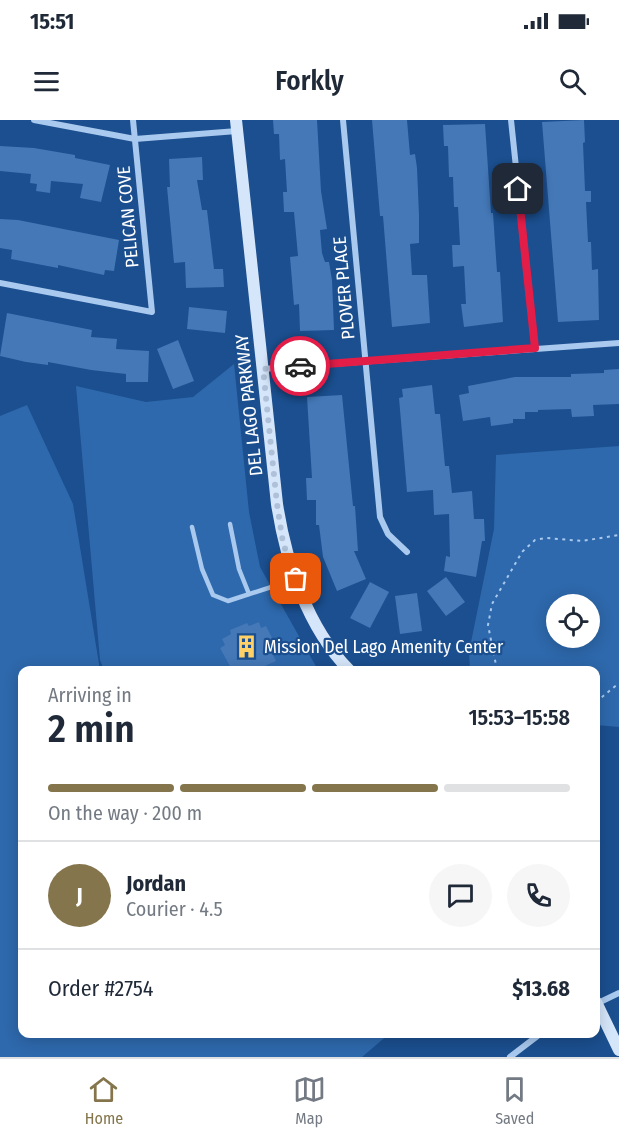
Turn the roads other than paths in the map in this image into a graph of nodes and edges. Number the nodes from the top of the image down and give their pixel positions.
1 (34, 120) edge
2 (134, 120) edge
3 (343, 120) edge
4 (511, 120) edge
5 (237, 126) edge
6 (135, 139) junction
7 (0, 283) edge
8 (619, 343) edge
9 (535, 348) junction
10 (366, 361) junction
11 (263, 369) junction
12 (230, 524) dead end
13 (192, 527) dead end
14 (407, 552) dead end
15 (296, 579) junction
16 (249, 594) junction
17 (346, 666) edge
18 (619, 993) edge
19 (600, 1001) edge
20 (600, 1011) edge
21 (535, 1038) edge
22 (619, 1050) edge
23 (510, 1057) edge

1 - 6 street
2 - 6 street, PELICAN COVE
3 - 10 street, PLOVER PLACE
4 - 9 street
5 - 6 street
5 - 11 street, DEL LAGO PARKWAY
6 - 7 street, PELICAN COVE
8 - 9 street
9 - 10 street
10 - 11 street
10 - 14 street, PLOVER PLACE
11 - 15 street, DEL LAGO PARKWAY
12 - 16 lane
13 - 16 lane
15 - 16 lane
15 - 17 street, DEL LAGO PARKWAY
18 - 19 street
20 - 22 street
21 - 23 street

